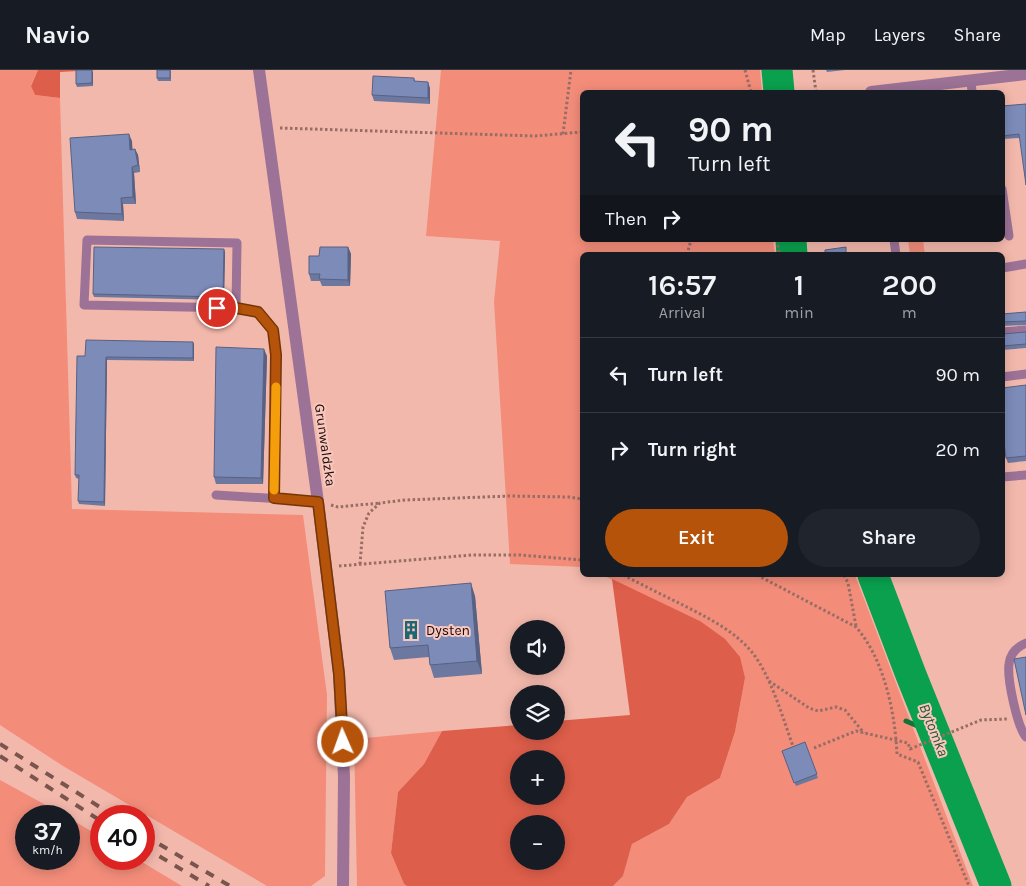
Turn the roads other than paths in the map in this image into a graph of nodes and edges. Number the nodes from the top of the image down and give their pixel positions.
1 (259, 70) edge
2 (1026, 74) edge
3 (972, 86) edge
4 (905, 90) edge
5 (1005, 209) edge
6 (1009, 236) dead end
7 (1026, 264) edge
8 (1005, 268) edge
9 (236, 308) junction
10 (1026, 330) edge
11 (1005, 332) edge
12 (1026, 374) edge
13 (1005, 377) edge
14 (1026, 475) edge
15 (1005, 477) edge
16 (216, 495) dead end
17 (274, 498) junction
18 (318, 502) junction
19 (1026, 644) edge
20 (1026, 737) edge
21 (343, 886) edge

1 - 18 street, Grunwaldzka
2 - 3 street
3 - 4 street
5 - 6 lane
7 - 8 lane
9 - 9 lane
9 - 17 lane
10 - 11 lane
12 - 13 lane
14 - 15 lane
16 - 17 lane
17 - 18 lane
18 - 21 street, Grunwaldzka
19 - 20 lane

